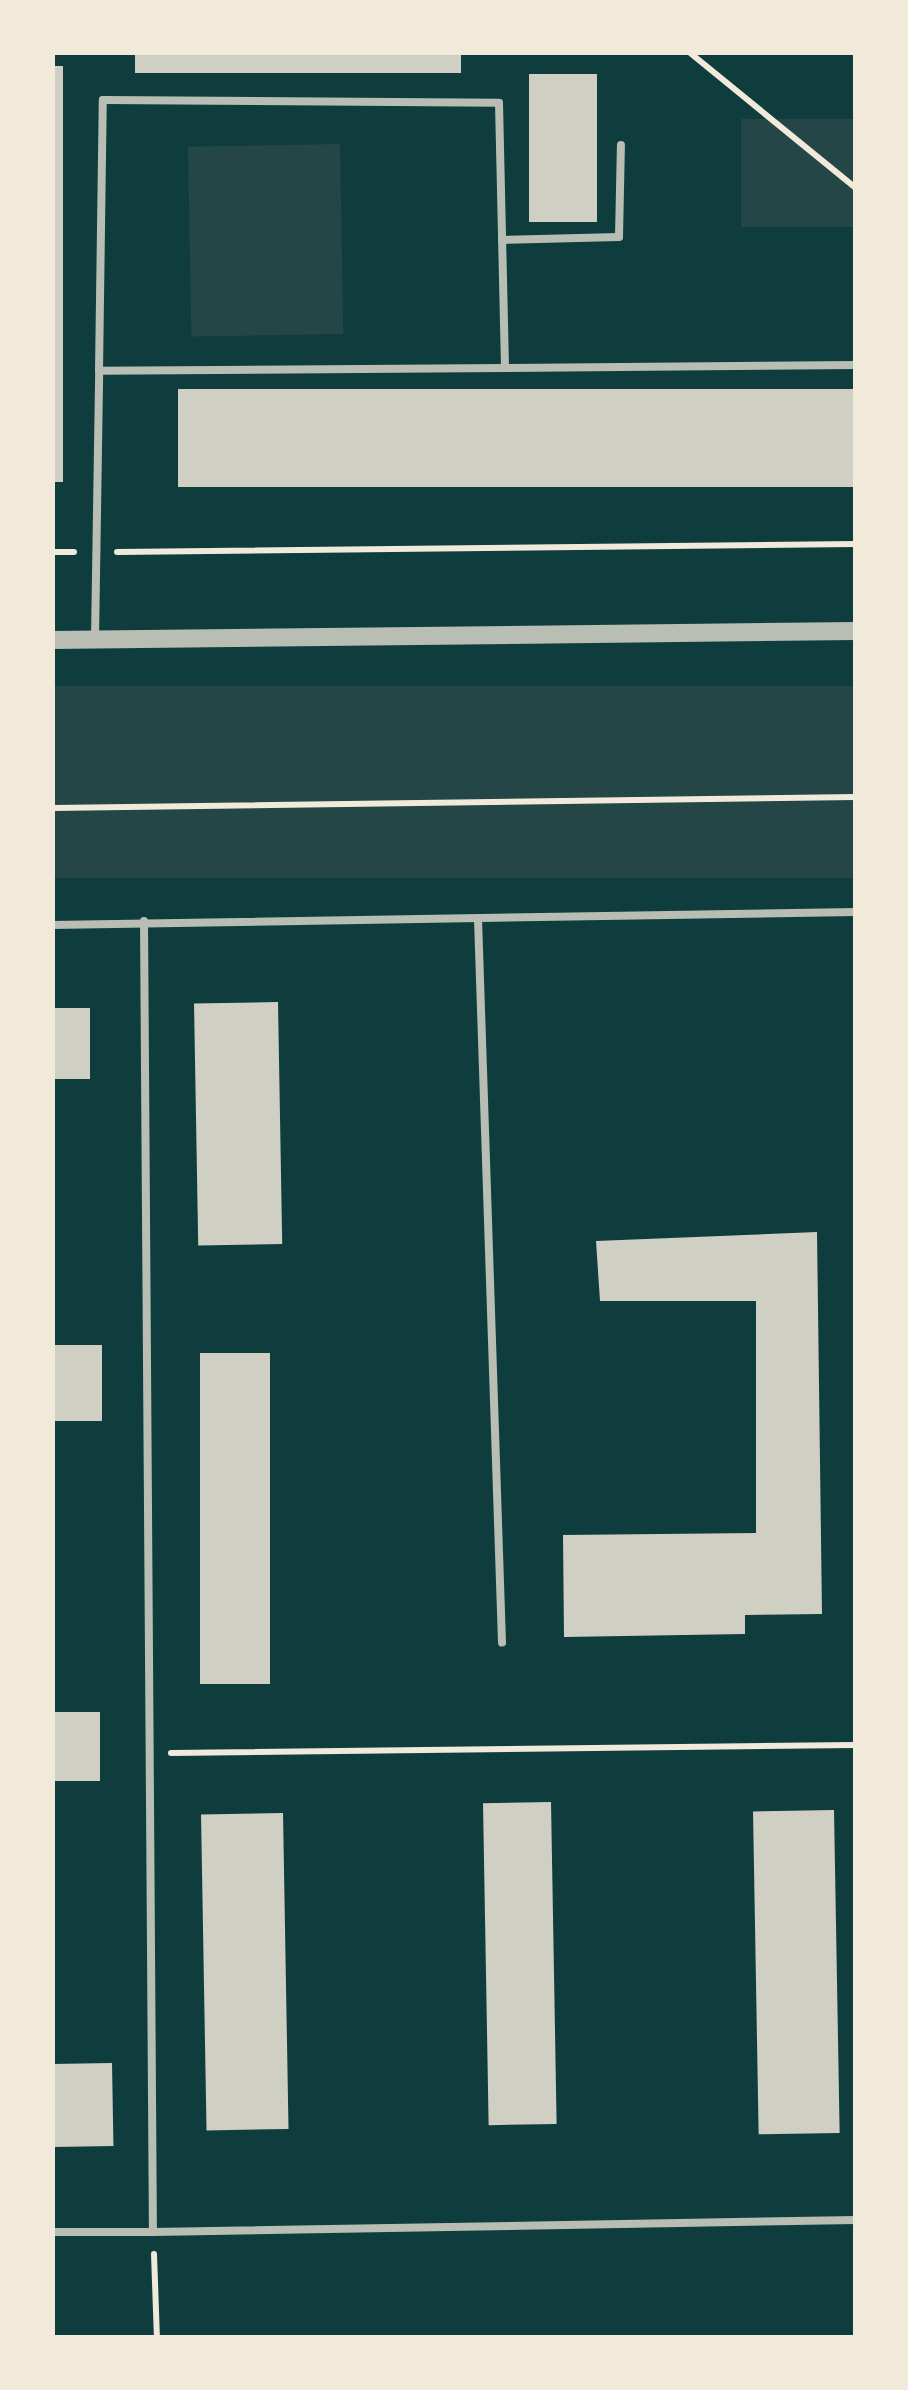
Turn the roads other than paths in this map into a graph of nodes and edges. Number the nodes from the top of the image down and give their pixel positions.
1 (621, 146) dead end
2 (502, 240) junction
3 (856, 365) edge
4 (504, 368) junction
5 (99, 371) junction
6 (856, 631) edge
7 (96, 639) junction
8 (52, 640) edge
9 (856, 912) edge
10 (478, 919) junction
11 (144, 921) junction
12 (52, 925) edge
13 (502, 1643) dead end
14 (856, 2220) edge
15 (52, 2232) edge
16 (153, 2232) junction

1 - 2 lane
2 - 4 lane
2 - 5 lane
3 - 4 lane
4 - 5 lane
5 - 7 lane
6 - 7 street
7 - 8 street
9 - 10 lane
10 - 11 lane
10 - 13 lane
11 - 12 lane
11 - 16 lane
14 - 16 lane
15 - 16 lane

